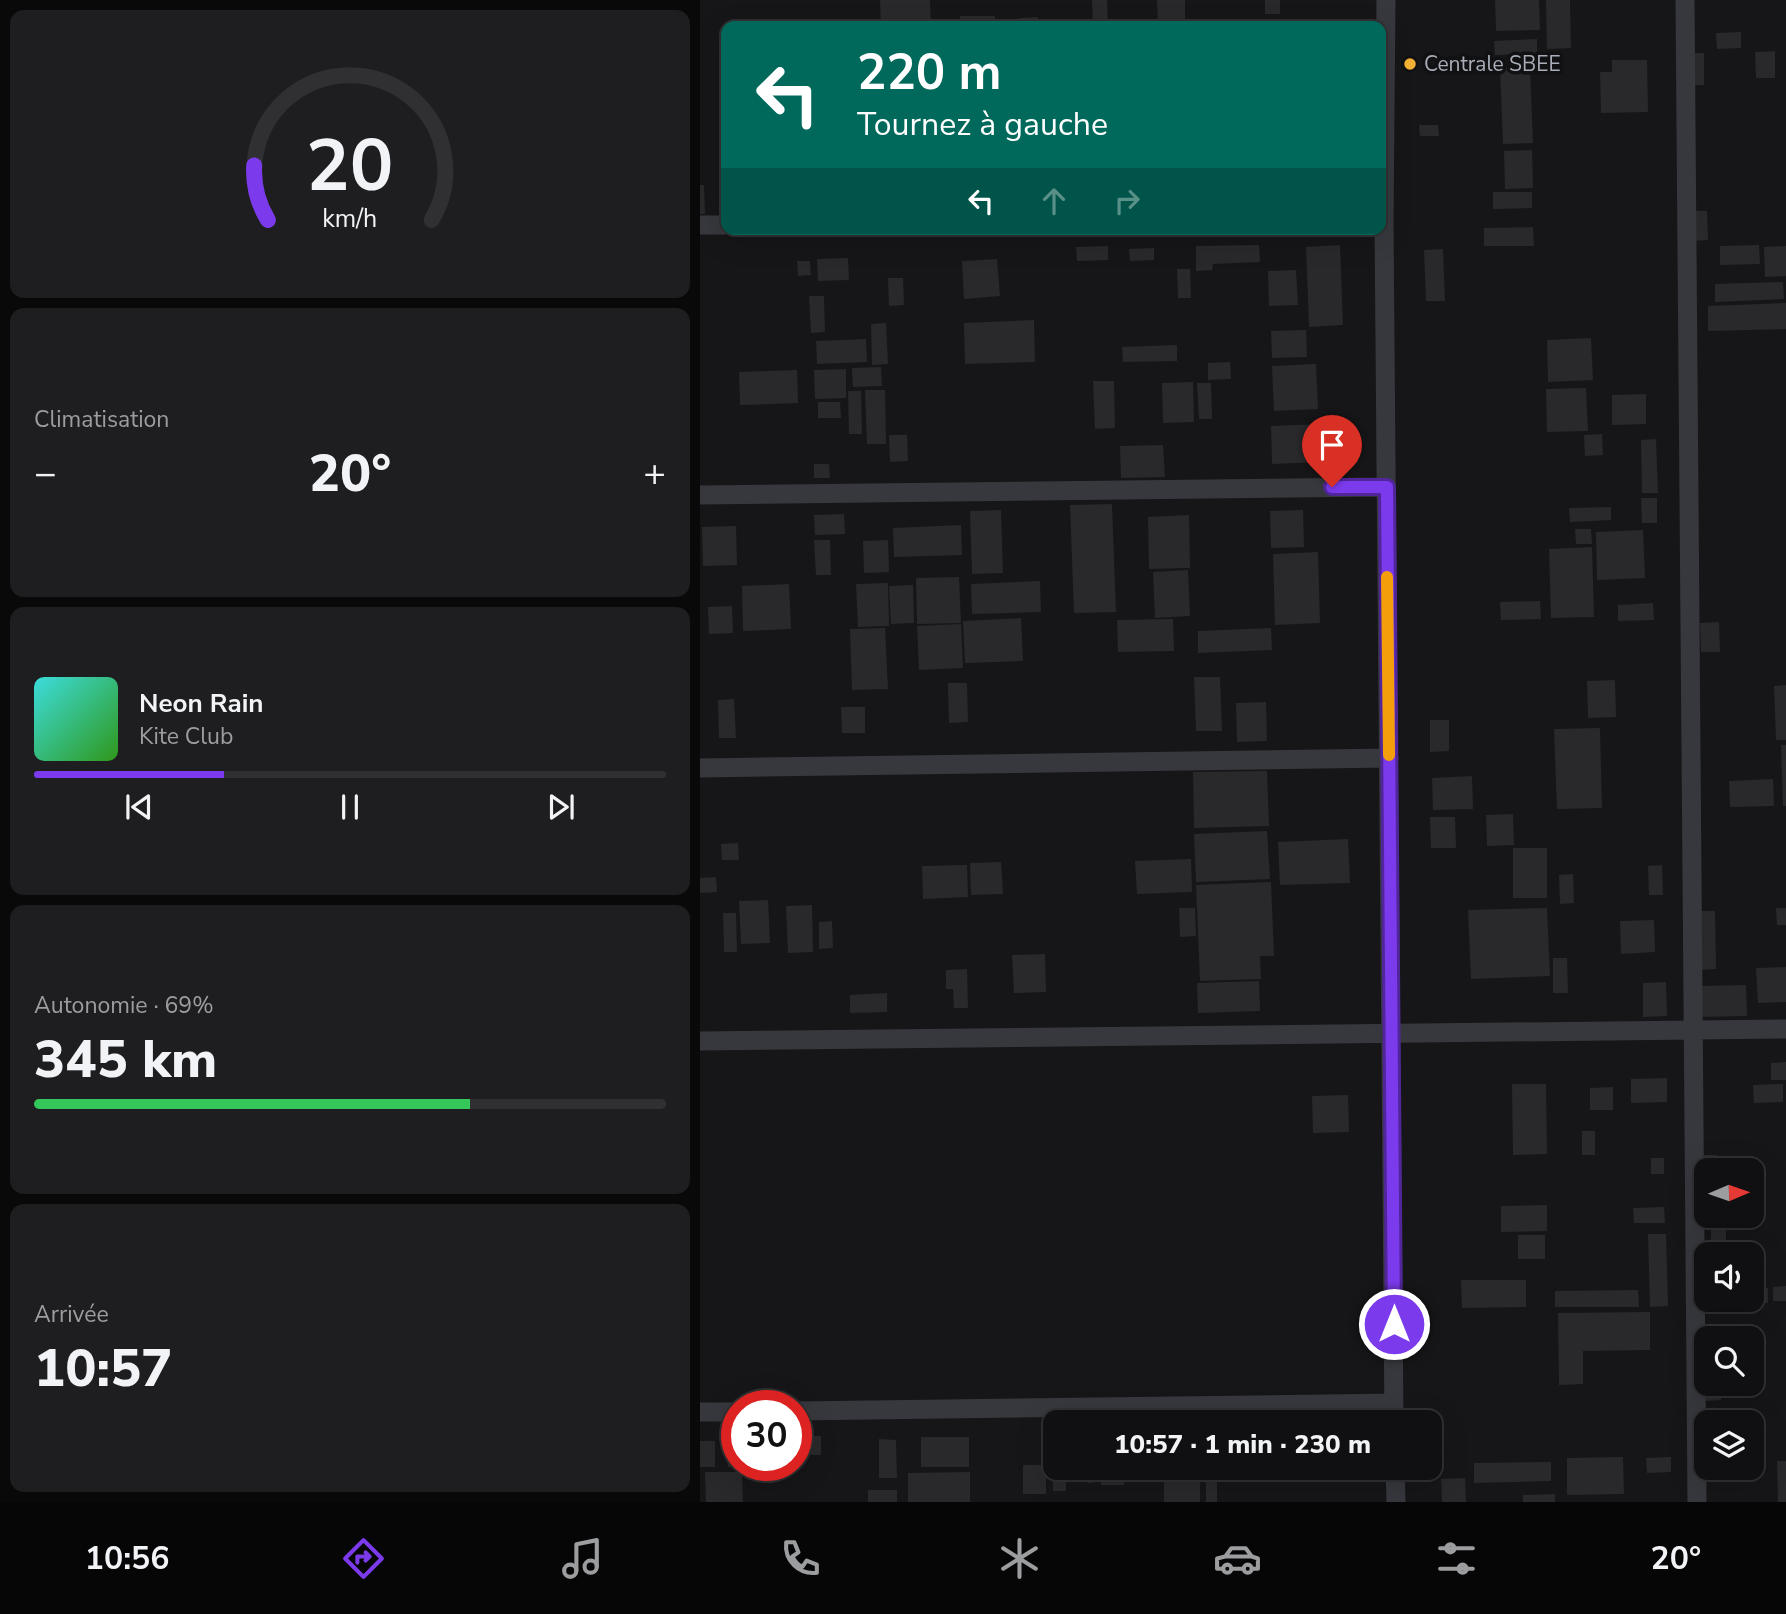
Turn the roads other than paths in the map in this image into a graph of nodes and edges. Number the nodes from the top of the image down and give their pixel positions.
1 (1386, 0) edge
2 (1685, 0) edge
3 (1386, 21) edge
4 (700, 225) edge
5 (721, 225) edge
6 (1382, 235) edge
7 (1387, 487) junction
8 (700, 495) edge
9 (1389, 758) junction
10 (700, 768) edge
11 (1786, 1029) edge
12 (1693, 1030) junction
13 (1392, 1033) junction
14 (700, 1041) edge
15 (1394, 1410) edge
16 (812, 1411) edge
17 (700, 1412) edge
18 (721, 1412) edge
19 (1043, 1412) edge
20 (1395, 1480) edge
21 (1395, 1502) edge
22 (1697, 1502) edge

1 - 3 street
2 - 12 street
4 - 5 street
6 - 7 street
7 - 8 street
7 - 9 street
9 - 10 street
9 - 13 street
11 - 12 street
12 - 13 street
12 - 22 street
13 - 14 street
13 - 15 street
16 - 19 street
17 - 18 street
20 - 21 street

